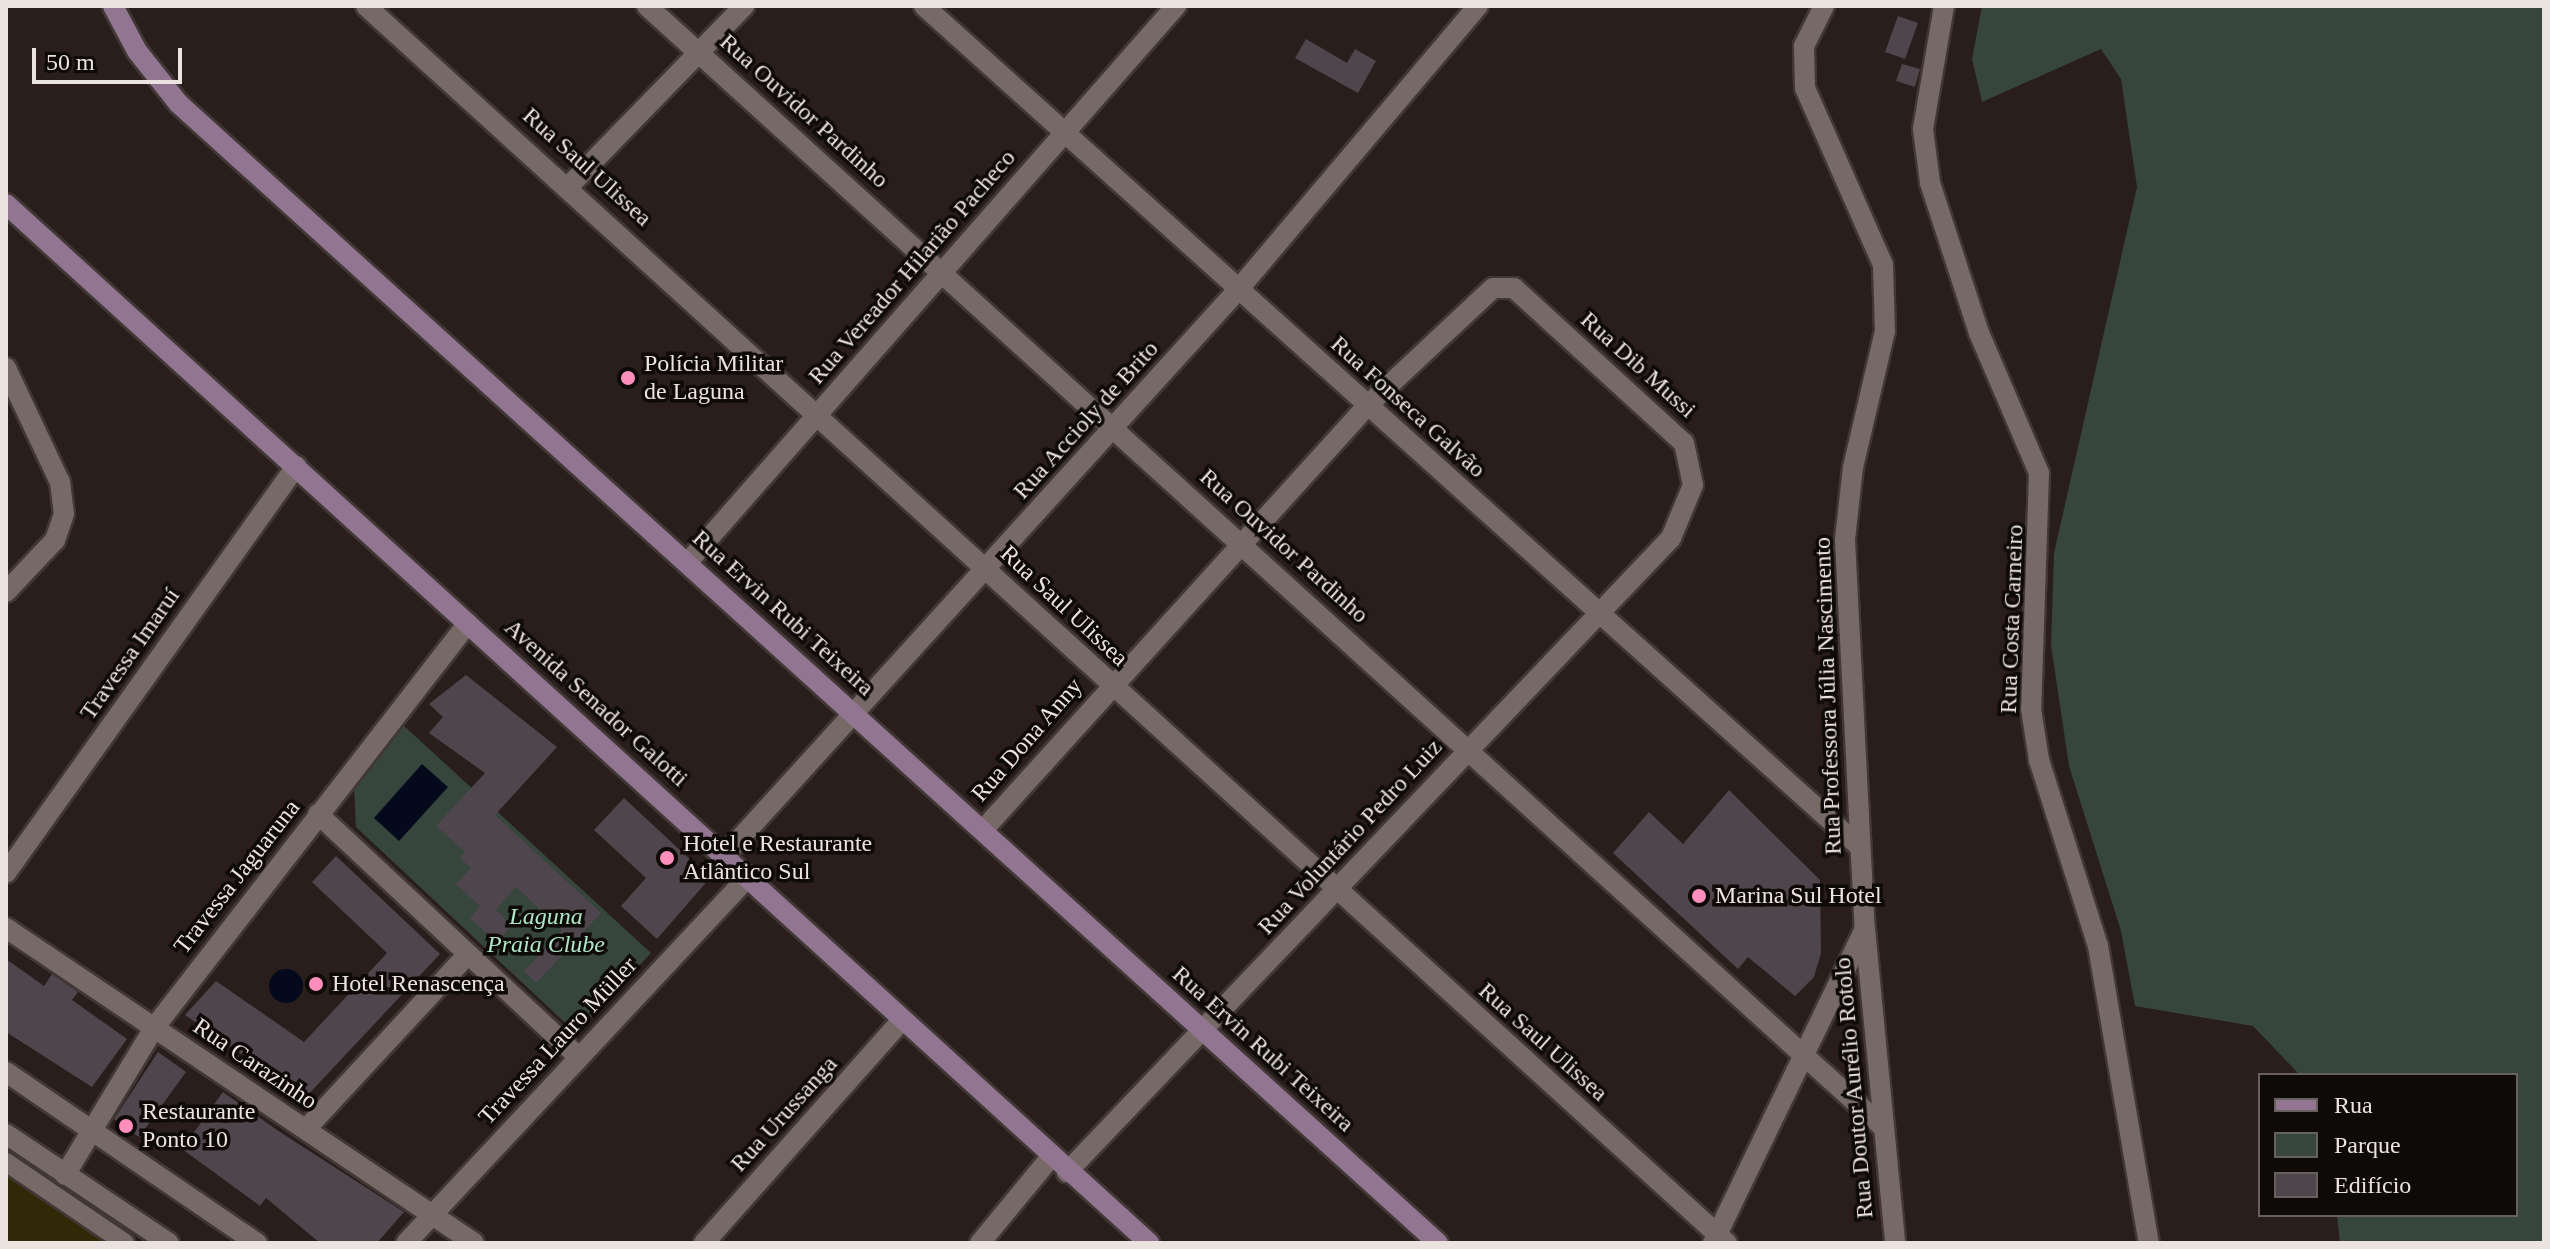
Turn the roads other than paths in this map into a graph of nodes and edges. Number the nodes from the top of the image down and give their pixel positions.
1 (113, 6) edge
2 (366, 6) edge
3 (647, 6) edge
4 (744, 6) edge
5 (924, 6) edge
6 (1176, 6) edge
7 (1478, 6) edge
8 (1824, 6) edge
9 (1944, 6) edge
10 (700, 51) junction
11 (1062, 136) junction
12 (570, 185) junction
13 (6, 204) edge
14 (942, 272) junction
15 (1237, 291) junction
16 (1475, 302) joint
17 (6, 368) edge
18 (1368, 405) junction
19 (817, 414) junction
20 (1112, 427) junction
21 (296, 466) junction
22 (1671, 538) joint
23 (1240, 544) junction
24 (688, 562) junction
25 (988, 570) junction
26 (6, 592) edge
27 (1600, 614) junction
28 (468, 623) junction
29 (1110, 686) junction
30 (856, 713) junction
31 (1471, 746) junction
32 (318, 814) junction
33 (983, 830) junction
34 (1859, 846) junction
35 (725, 855) junction
36 (6, 873) edge
37 (749, 876) junction
38 (1336, 890) junction
39 (6, 928) edge
40 (1865, 929) junction
41 (468, 954) junction
42 (902, 1020) junction
43 (154, 1028) junction
44 (1204, 1030) junction
45 (1804, 1056) junction
46 (579, 1057) junction
47 (6, 1072) edge
48 (1883, 1127) junction
49 (91, 1129) junction
50 (306, 1129) junction
51 (6, 1134) edge
52 (1051, 1157) junction
53 (6, 1162) edge
54 (1067, 1172) junction
55 (65, 1175) junction
56 (433, 1215) junction
57 (1719, 1240) edge
58 (125, 1243) edge
59 (169, 1243) edge
60 (257, 1243) edge
61 (406, 1243) edge
62 (474, 1243) edge
63 (704, 1243) edge
64 (980, 1243) edge
65 (1149, 1243) edge
66 (1438, 1243) edge
67 (1895, 1243) edge
68 (2149, 1243) edge

1 - 24 main road, Rua Ervin Rubi Teixeira
2 - 12 street, Rua Saul Ulissea
3 - 10 street, Rua Ouvidor Pardinho
4 - 10 street
5 - 11 street, Rua Fonseca Galvão
6 - 11 street, Rua Vereador Hilarião Pacheco
7 - 15 street, Rua Accioly de Brito
8 - 34 street, Rua Professora Júlia Nascimento
9 - 68 street, Rua Costa Carneiro
10 - 12 street
10 - 14 street, Rua Ouvidor Pardinho
11 - 14 street, Rua Vereador Hilarião Pacheco
11 - 15 street, Rua Fonseca Galvão
12 - 19 street, Rua Saul Ulissea
13 - 21 main road, Avenida Senador Galotti
14 - 19 street, Rua Vereador Hilarião Pacheco
14 - 20 street, Rua Ouvidor Pardinho
15 - 18 street, Rua Fonseca Galvão
15 - 20 street, Rua Accioly de Brito
16 - 18 street, Rua Dona Anny
16 - 22 street, Rua Dib Mussi
17 - 26 street
18 - 23 street, Rua Dona Anny
18 - 27 street, Rua Fonseca Galvão
19 - 24 street, Rua Vereador Hilarião Pacheco
19 - 25 street, Rua Saul Ulissea
20 - 23 street, Rua Ouvidor Pardinho
20 - 25 street, Rua Accioly de Brito
21 - 28 main road, Avenida Senador Galotti
21 - 36 street, Travessa Imaruí
22 - 27 street, Rua Voluntário Pedro Luiz
23 - 29 street, Rua Dona Anny
23 - 31 street, Rua Ouvidor Pardinho
24 - 30 main road, Rua Ervin Rubi Teixeira
25 - 29 street, Rua Saul Ulissea
25 - 30 street, Rua Accioly de Brito
27 - 31 street, Rua Voluntário Pedro Luiz
27 - 34 street, Rua Fonseca Galvão
28 - 32 street, Travessa Jaguaruna
28 - 35 main road, Avenida Senador Galotti
29 - 33 street, Rua Dona Anny
29 - 38 street, Rua Saul Ulissea
30 - 33 main road, Rua Ervin Rubi Teixeira
30 - 35 street, Rua Accioly de Brito
31 - 38 street, Rua Voluntário Pedro Luiz
31 - 45 street, Rua Ouvidor Pardinho
32 - 41 street
32 - 43 street, Travessa Jaguaruna
33 - 44 main road, Rua Ervin Rubi Teixeira
34 - 40 street, Rua Professora Júlia Nascimento
35 - 37 main road, Avenida Senador Galotti
37 - 42 main road, Avenida Senador Galotti
37 - 46 street, Travessa Lauro Müller
38 - 44 street, Rua Voluntário Pedro Luiz
38 - 57 street, Rua Saul Ulissea
39 - 43 street, Rua Carazinho
40 - 45 street
40 - 48 street, Rua Doutor Aurélio Rotolo
41 - 46 street
41 - 50 street
42 - 52 main road, Avenida Senador Galotti
42 - 63 street, Rua Urussanga
43 - 49 street, Travessa Jaguaruna
43 - 50 street, Rua Carazinho
44 - 54 street, Rua Voluntário Pedro Luiz
44 - 66 main road, Rua Ervin Rubi Teixeira
45 - 48 street, Rua Ouvidor Pardinho
45 - 57 street
46 - 56 street, Travessa Lauro Müller
47 - 49 street
48 - 67 street, Rua Doutor Aurélio Rotolo
49 - 55 street, Travessa Jaguaruna
49 - 60 street
50 - 56 street, Rua Carazinho
51 - 55 street
52 - 54 main road, Avenida Senador Galotti
52 - 64 street
53 - 58 street
54 - 65 main road, Avenida Senador Galotti
55 - 59 street
56 - 61 street, Travessa Lauro Müller
56 - 62 street, Rua Carazinho

